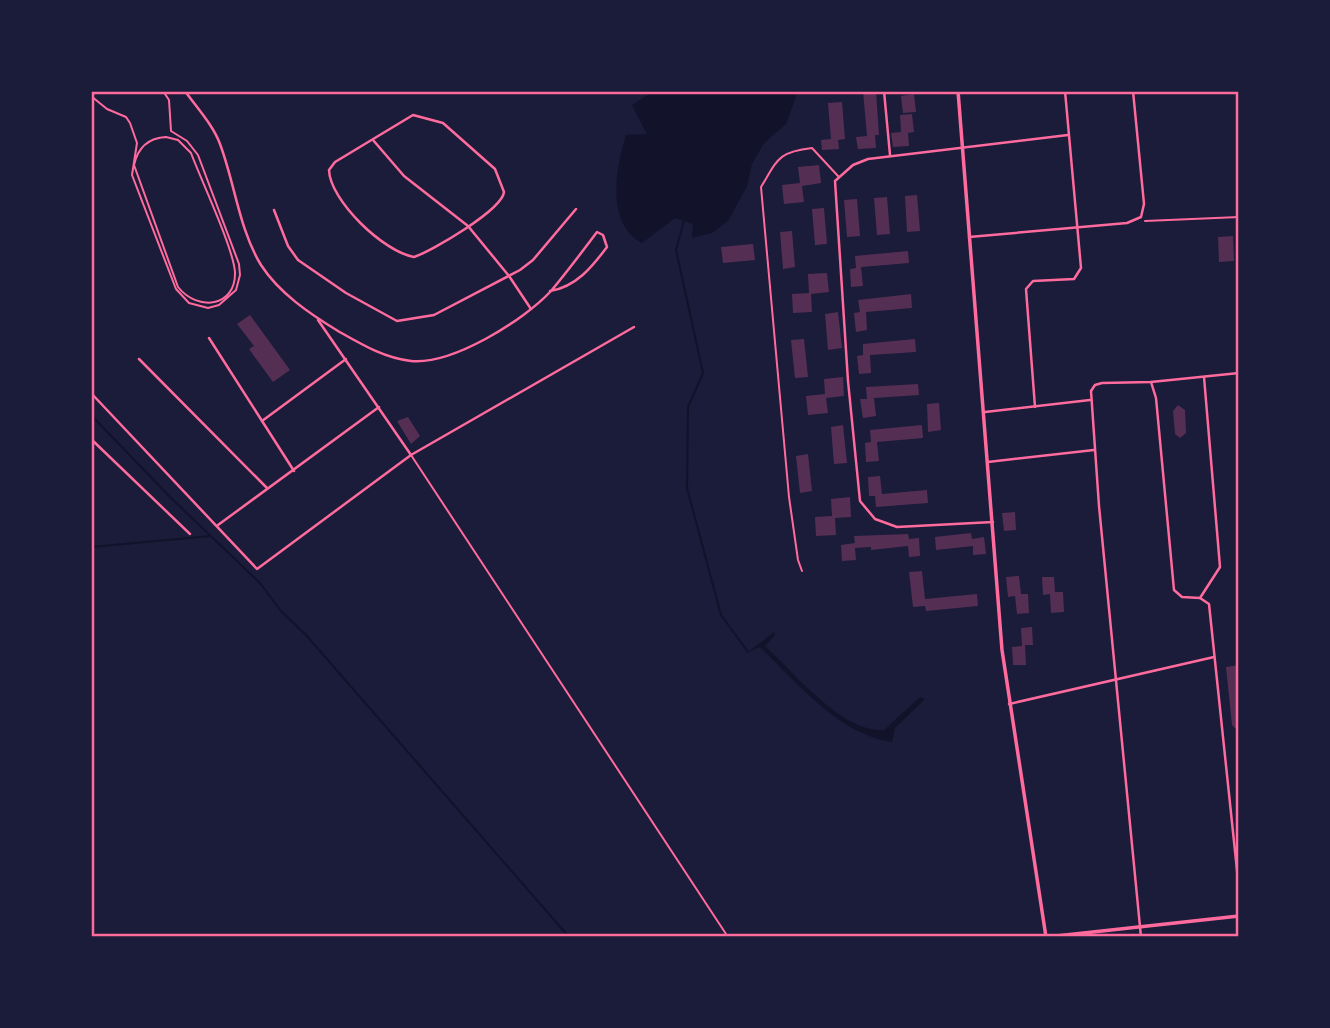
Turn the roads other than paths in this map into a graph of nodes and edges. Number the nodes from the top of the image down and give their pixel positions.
1 (185, 91) edge
2 (884, 91) edge
3 (958, 91) edge
4 (1065, 91) edge
5 (1133, 91) edge
6 (1068, 135) junction
7 (373, 139) junction
8 (963, 147) junction
9 (890, 155) junction
10 (839, 177) junction
11 (576, 209) dead end
12 (274, 210) dead end
13 (468, 226) junction
14 (1076, 227) junction
15 (969, 237) junction
16 (509, 276) junction
17 (550, 291) junction
18 (531, 309) junction
19 (316, 318) junction
20 (634, 327) dead end
21 (209, 338) dead end
22 (139, 359) dead end
23 (346, 359) junction
24 (1239, 373) edge
25 (1204, 376) junction
26 (1151, 382) junction
27 (91, 393) edge
28 (1090, 400) junction
29 (379, 407) junction
30 (1035, 408) junction
31 (985, 412) junction
32 (262, 421) junction
33 (91, 439) edge
34 (1094, 450) junction
35 (411, 455) junction
36 (988, 462) junction
37 (294, 471) junction
38 (267, 489) junction
39 (993, 522) junction
40 (218, 525) junction
41 (190, 534) dead end
42 (802, 571) dead end
43 (1200, 598) junction
44 (1214, 657) junction
45 (1115, 679) junction
46 (1009, 704) junction
47 (1239, 889) edge
48 (1239, 916) edge
49 (1140, 929) junction
50 (728, 937) edge
51 (1046, 937) edge
52 (1141, 937) edge

1 - 19 street
2 - 9 street
3 - 8 street
4 - 6 street
5 - 14 street
6 - 8 street
6 - 14 street
7 - 13 street
7 - 13 street
7 - 13 street
8 - 9 street
8 - 15 street
9 - 10 street
10 - 39 street
10 - 42 lane
11 - 16 street
12 - 16 street
13 - 16 street
14 - 15 street
14 - 30 street
15 - 31 street
16 - 18 street
17 - 17 street
17 - 18 street
18 - 19 street
19 - 23 street
20 - 35 street
21 - 32 street
22 - 38 street
23 - 29 street
23 - 32 street
24 - 25 street
25 - 26 street
25 - 43 street
26 - 28 street
26 - 43 street
27 - 40 street
28 - 30 street
28 - 34 street
29 - 35 street
29 - 37 street
30 - 31 street
31 - 36 street
32 - 37 street
33 - 41 street
34 - 36 street
34 - 45 street
35 - 40 street
35 - 50 lane
36 - 39 street
37 - 38 street
38 - 40 street
39 - 46 street
43 - 44 street
44 - 45 street
44 - 47 street
45 - 46 street
45 - 49 street
46 - 51 street
48 - 49 street
49 - 51 street
49 - 52 street

